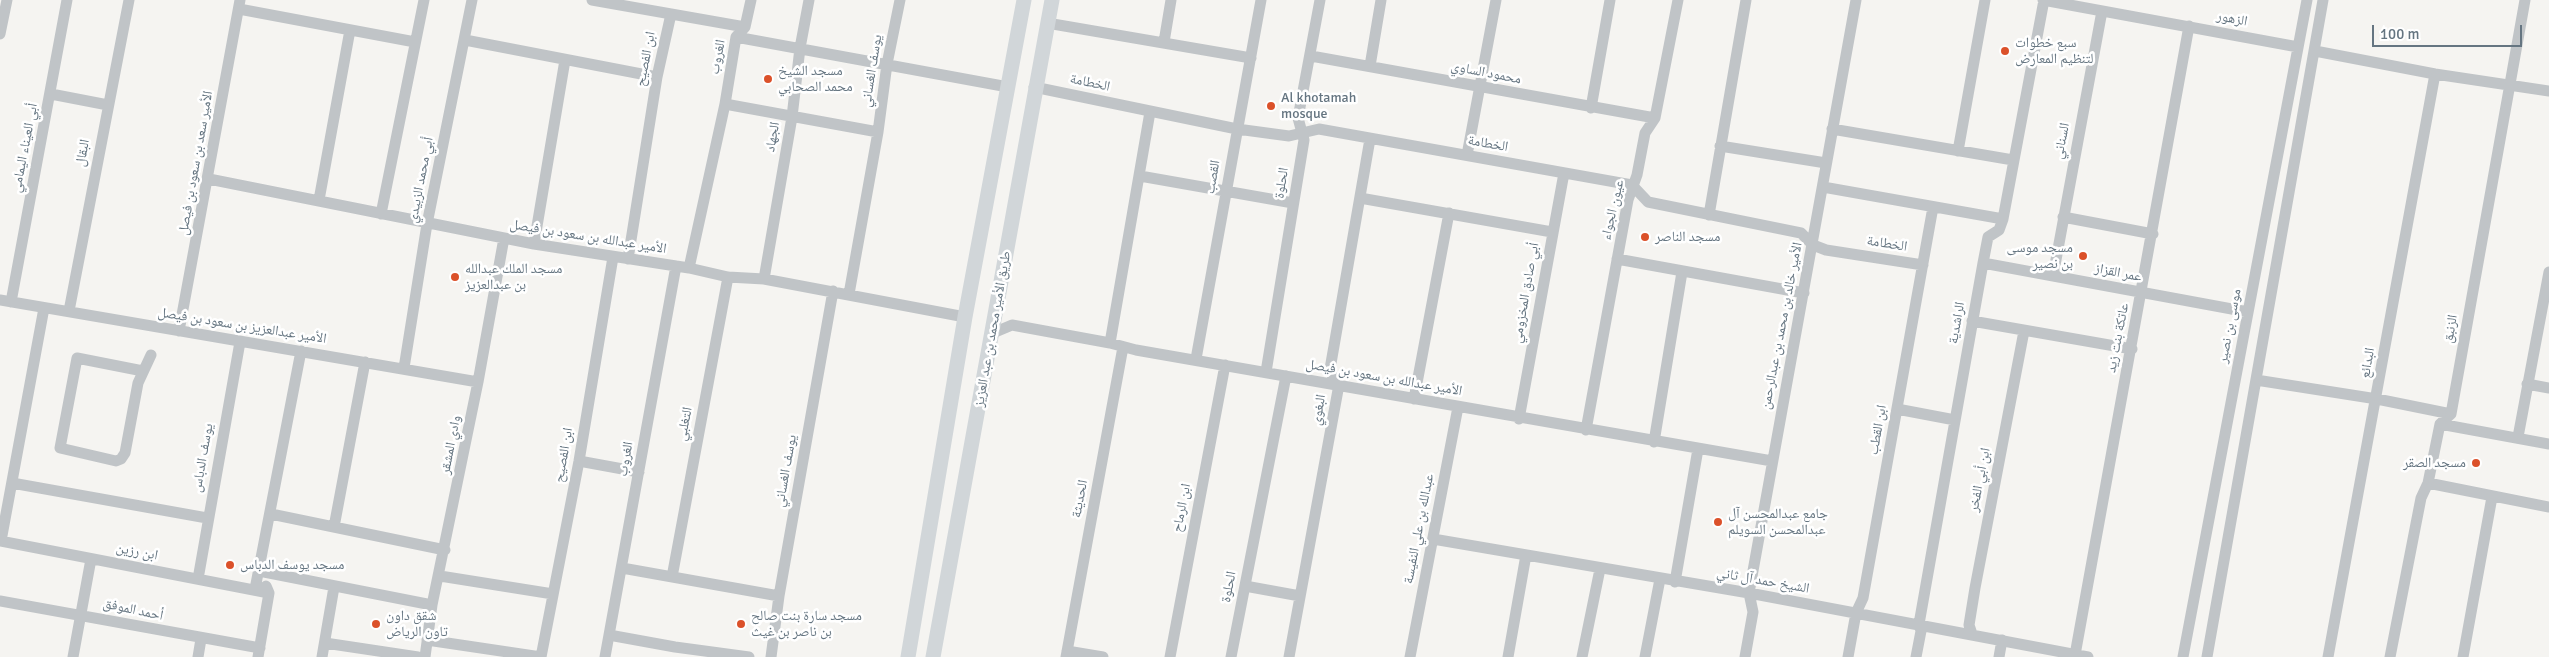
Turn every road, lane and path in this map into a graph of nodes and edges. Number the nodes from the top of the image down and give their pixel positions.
1 (6, 0) edge
2 (67, 0) edge
3 (129, 0) edge
4 (424, 0) edge
5 (472, 0) edge
6 (592, 0) edge
7 (751, 0) edge
8 (809, 0) edge
9 (900, 0) edge
10 (1024, 0) edge
11 (1052, 0) edge
12 (1171, 0) edge
13 (1261, 0) edge
14 (1320, 0) edge
15 (1381, 0) edge
16 (1496, 0) edge
17 (1610, 0) edge
18 (1678, 0) edge
19 (1746, 0) edge
20 (1856, 0) edge
21 (1985, 0) edge
22 (2044, 0) edge
23 (2307, 0) edge
24 (2323, 0) edge
25 (2525, 0) edge
26 (240, 4) edge
27 (654, 6) edge
28 (2102, 11) junction
29 (671, 14) junction
30 (1047, 23) junction
31 (2189, 26) junction
32 (745, 27) junction
33 (350, 30) junction
34 (0, 34) edge
35 (736, 37) junction
36 (465, 40) junction
37 (415, 42) junction
38 (1164, 42) junction
39 (2298, 47) junction
40 (800, 48) junction
41 (2315, 51) junction
42 (1311, 56) junction
43 (1250, 58) junction
44 (565, 60) junction
45 (887, 64) junction
46 (1370, 66) junction
47 (2435, 74) junction
48 (657, 77) junction
49 (2510, 84) junction
50 (1008, 87) junction
51 (1034, 87) junction
52 (1481, 87) junction
53 (2549, 91) edge
54 (51, 94) junction
55 (725, 104) junction
56 (108, 105) junction
57 (1591, 108) junction
58 (1150, 112) junction
59 (792, 117) junction
60 (1656, 118) junction
61 (1237, 128) junction
62 (1832, 129) junction
63 (878, 132) junction
64 (1302, 134) junction
65 (1370, 139) junction
66 (1720, 146) junction
67 (1958, 151) junction
68 (1468, 155) junction
69 (2013, 160) junction
70 (1826, 163) junction
71 (1564, 173) junction
72 (1140, 176) junction
73 (209, 179) junction
74 (1632, 185) junction
75 (1823, 187) junction
76 (1226, 191) junction
77 (1360, 198) junction
78 (319, 200) junction
79 (1293, 203) junction
80 (1933, 207) junction
81 (1450, 213) junction
82 (381, 214) junction
83 (1709, 215) junction
84 (2064, 217) junction
85 (2003, 219) junction
86 (427, 224) junction
87 (1552, 232) junction
88 (2153, 234) junction
89 (504, 238) junction
90 (534, 244) junction
91 (1813, 245) junction
92 (613, 257) junction
93 (628, 259) junction
94 (1617, 260) junction
95 (1983, 263) junction
96 (1923, 265) junction
97 (676, 266) junction
98 (689, 268) junction
99 (1682, 272) junction
100 (2549, 272) edge
101 (2053, 276) junction
102 (728, 277) junction
103 (764, 279) junction
104 (834, 291) junction
105 (2142, 292) junction
106 (1804, 293) junction
107 (849, 294) junction
108 (6, 301) edge
109 (44, 308) junction
110 (69, 312) junction
111 (2248, 312) junction
112 (964, 317) junction
113 (1972, 321) junction
114 (179, 331) junction
115 (2024, 331) junction
116 (993, 333) junction
117 (240, 342) junction
118 (1110, 343) junction
119 (1123, 347) junction
120 (2132, 349) junction
121 (301, 351) junction
122 (151, 355) dead end
123 (1196, 359) junction
124 (365, 362) junction
125 (1226, 364) junction
126 (404, 368) junction
127 (143, 371) junction
128 (1266, 372) junction
129 (1286, 376) junction
130 (2256, 380) junction
131 (478, 382) junction
132 (2527, 384) junction
133 (1336, 385) junction
134 (2549, 388) edge
135 (1414, 399) junction
136 (2377, 400) junction
137 (1458, 407) junction
138 (1897, 409) junction
139 (2451, 414) junction
140 (1519, 419) junction
141 (1955, 420) junction
142 (2440, 424) junction
143 (1586, 430) junction
144 (2518, 437) junction
145 (1654, 442) junction
146 (2549, 444) edge
147 (1698, 449) junction
148 (579, 461) junction
149 (1772, 462) junction
150 (639, 472) junction
151 (12, 483) junction
152 (2428, 483) junction
153 (2492, 497) junction
154 (2549, 507) edge
155 (271, 514) junction
156 (208, 518) junction
157 (334, 526) junction
158 (1433, 540) junction
159 (0, 541) edge
160 (446, 550) junction
161 (1526, 555) junction
162 (91, 559) junction
163 (622, 568) junction
164 (1600, 569) junction
165 (259, 571) junction
166 (440, 576) junction
167 (672, 577) junction
168 (2198, 578) junction
169 (198, 579) junction
170 (1660, 579) junction
171 (2220, 581) junction
172 (1676, 582) junction
173 (1245, 586) junction
174 (334, 587) junction
175 (255, 589) junction
176 (269, 593) junction
177 (1749, 593) junction
178 (553, 594) junction
179 (779, 596) junction
180 (1300, 596) junction
181 (0, 602) edge
182 (432, 606) junction
183 (1856, 613) junction
184 (82, 615) junction
185 (1918, 624) junction
186 (1972, 634) junction
187 (609, 635) junction
188 (201, 639) junction
189 (427, 640) junction
190 (2002, 640) junction
191 (325, 643) junction
192 (674, 652) edge
193 (259, 653) edge
194 (1066, 654) edge
195 (2075, 655) junction
196 (73, 657) edge
197 (198, 657) edge
198 (322, 657) edge
199 (418, 657) edge
200 (425, 657) edge
201 (541, 657) edge
202 (605, 657) edge
203 (749, 657) edge
204 (771, 657) edge
205 (908, 657) edge
206 (933, 657) edge
207 (1102, 657) edge
208 (1170, 657) edge
209 (1230, 657) edge
210 (1289, 657) edge
211 (1410, 657) edge
212 (1508, 657) edge
213 (1582, 657) edge
214 (1646, 657) edge
215 (1745, 657) edge
216 (1848, 657) edge
217 (1916, 657) edge
218 (1999, 657) edge
219 (2088, 657) edge
220 (2183, 657) edge
221 (2207, 657) edge
222 (2328, 657) edge
223 (2390, 657) edge
224 (2463, 657) edge

1 - 34 street
2 - 54 street, أبي العيناء اليمامي
3 - 56 street, البقال
4 - 37 street
5 - 36 street, أبي محمد الزبيدي
6 - 27 street
7 - 32 street, الغروب
8 - 40 street, الجهاد
9 - 45 street, يوسف الغساني
10 - 50 main road, طريق الأمير محمد بن عبد العزيز
11 - 30 main road, طريق الأمير محمد بن عبد العزيز
12 - 38 street
13 - 43 street, القصب
14 - 42 street, الحلوة
15 - 46 street
16 - 52 street
17 - 57 street
18 - 60 street, عيون الجواء
19 - 66 street
20 - 62 street, الأمير خالد بن محمد بن عبدالرحمن
21 - 67 street
22 - 28 street, الزهور
22 - 69 street, الراشدية
23 - 39 street, موسى بن نصير
24 - 41 street
25 - 49 street, الزنبق
26 - 33 street
26 - 73 street, الأمير سعد بن سعود بن فيصل
27 - 29 street
28 - 31 street, الزهور
28 - 84 street, السناني
29 - 32 street
29 - 48 street, ابن الفصيح
30 - 38 street
30 - 51 main road, طريق الأمير محمد بن عبد العزيز
31 - 39 street, الزهور
31 - 88 street, عاتكة بنت زيد
32 - 35 street, الغروب
33 - 37 street
33 - 78 street
35 - 40 street
35 - 55 street, الغروب
36 - 44 street
36 - 86 street, أبي محمد الزبيدي
37 - 82 street
38 - 43 street
39 - 111 street, موسى بن نصير
40 - 45 street
40 - 59 street, الجهاد
41 - 47 street
41 - 130 street
42 - 46 street, محمود الساوي
42 - 64 street, الحلوة
43 - 61 street, القصب
44 - 48 street
44 - 90 street
45 - 50 street
45 - 63 street, يوسف الغساني
46 - 52 street, محمود الساوي
47 - 49 street
47 - 136 street, البدائع
48 - 93 street, ابن الفصيح
49 - 53 street
49 - 139 street, الزنبق
50 - 112 main road, طريق الأمير محمد بن عبد العزيز
51 - 58 street, الخطامة
51 - 116 main road, طريق الأمير محمد بن عبد العزيز
52 - 57 street, محمود الساوي
52 - 68 street
54 - 56 street
54 - 108 street, أبي العيناء اليمامي
55 - 59 street
55 - 98 street, الغروب
56 - 110 street, البقال
57 - 60 street, محمود الساوي
58 - 61 street, الخطامة
58 - 72 street
59 - 63 street
59 - 103 street, الجهاد
60 - 74 street, عيون الجواء
61 - 64 street, الخطامة
61 - 76 street, القصب
62 - 67 street
62 - 70 street, الأمير خالد بن محمد بن عبدالرحمن
63 - 107 street, يوسف الغساني
64 - 65 street, الخطامة
64 - 79 street, الحلوة
65 - 68 street, الخطامة
65 - 77 street, البغوي
66 - 70 street
66 - 83 street
67 - 69 street
68 - 71 street, الخطامة
69 - 85 street, الراشدية
70 - 75 street, الأمير خالد بن محمد بن عبدالرحمن
71 - 74 street, الخطامة
71 - 87 street, أبي صادق المخزومي
72 - 76 street
72 - 118 street
73 - 78 street, الأمير عبدالله بن سعود بن فيصل
73 - 114 street, الأمير سعد بن سعود بن فيصل
74 - 83 street, الخطامة
74 - 94 street, عيون الجواء
75 - 80 street
75 - 91 street, الأمير خالد بن محمد بن عبدالرحمن
76 - 79 street
76 - 123 street, القصب
77 - 81 street
77 - 133 street, البغوي
78 - 82 street, الأمير عبدالله بن سعود بن فيصل
79 - 128 street, الحلوة
80 - 85 street
80 - 96 street, ابن القطب
81 - 87 street
81 - 135 street
82 - 86 street, الأمير عبدالله بن سعود بن فيصل
83 - 91 street, الخطامة
84 - 88 street
84 - 101 street, السناني
85 - 95 street, الراشدية
86 - 89 street, الأمير عبدالله بن سعود بن فيصل
86 - 126 street, أبي محمد الزبيدي
87 - 140 street, أبي صادق المخزومي
88 - 105 street, عاتكة بنت زيد
89 - 90 street, الأمير عبدالله بن سعود بن فيصل
89 - 131 street, وادي المشقر
90 - 92 street, الأمير عبدالله بن سعود بن فيصل
91 - 96 street, الخطامة
91 - 106 street, الأمير خالد بن محمد بن عبدالرحمن
92 - 93 street, الأمير عبدالله بن سعود بن فيصل
92 - 148 street, ابن الفصيح
93 - 97 street, الأمير عبدالله بن سعود بن فيصل
94 - 99 street
94 - 143 street, عيون الجواء
95 - 101 street, عمر القزاز
95 - 113 street, الراشدية
96 - 138 street, ابن القطب
97 - 98 street, الأمير عبدالله بن سعود بن فيصل
97 - 150 street, الغروب
98 - 102 street, الأمير عبدالله بن سعود بن فيصل
99 - 106 street
99 - 145 street
100 - 132 street
101 - 105 street, عمر القزاز
102 - 103 street, الأمير عبدالله بن سعود بن فيصل
102 - 167 street, التغلبي
103 - 104 street, الأمير عبدالله بن سعود بن فيصل
104 - 107 street, الأمير عبدالله بن سعود بن فيصل
104 - 179 street, يوسف الغساني
105 - 111 street, عمر القزاز
105 - 120 street, عاتكة بنت زيد
106 - 149 street, الأمير خالد بن محمد بن عبدالرحمن
107 - 112 street, الأمير عبدالله بن سعود بن فيصل
108 - 109 street, الأمير عبدالعزيز بن سعود بن فيصل
109 - 110 street, الأمير عبدالعزيز بن سعود بن فيصل
109 - 151 street
110 - 114 street, الأمير عبدالعزيز بن سعود بن فيصل
111 - 168 street, موسى بن نصير
112 - 205 main road, طريق الأمير محمد بن عبد العزيز
113 - 115 street
113 - 141 street, الراشدية
114 - 117 street, الأمير عبدالعزيز بن سعود بن فيصل
115 - 120 street
115 - 186 street, ابن أبي الفخر
116 - 118 street, الأمير عبدالله بن سعود بن فيصل
116 - 206 main road, طريق الأمير محمد بن عبد العزيز
117 - 121 street, الأمير عبدالعزيز بن سعود بن فيصل
117 - 156 street, يوسف الدباس
118 - 119 street, الأمير عبدالله بن سعود بن فيصل
119 - 123 street, الأمير عبدالله بن سعود بن فيصل
119 - 194 street, الحديثة
120 - 195 street, عاتكة بنت زيد
121 - 124 street, الأمير عبدالعزيز بن سعود بن فيصل
121 - 155 street
122 - 127 street
123 - 125 street, الأمير عبدالله بن سعود بن فيصل
124 - 126 street, الأمير عبدالعزيز بن سعود بن فيصل
124 - 157 street
125 - 128 street, الأمير عبدالله بن سعود بن فيصل
125 - 208 street, ابن الرماح
126 - 131 street, الأمير عبدالعزيز بن سعود بن فيصل
127 - 127 street
128 - 129 street, الأمير عبدالله بن سعود بن فيصل
129 - 133 street, الأمير عبدالله بن سعود بن فيصل
129 - 173 street, الحلوة
130 - 136 street
130 - 171 street
131 - 160 street, وادي المشقر
132 - 134 street
132 - 144 street
133 - 135 street, الأمير عبدالله بن سعود بن فيصل
133 - 180 street, البغوي
135 - 137 street, الأمير عبدالله بن سعود بن فيصل
136 - 139 street
136 - 222 street, البدائع
137 - 140 street, الأمير عبدالله بن سعود بن فيصل
137 - 158 street, عبدالله بن علي النفيسة
138 - 141 street
138 - 183 street, ابن القطب
139 - 142 street
140 - 143 street, الأمير عبدالله بن سعود بن فيصل
141 - 185 street, الراشدية
142 - 144 street
142 - 152 street
143 - 145 street, الأمير عبدالله بن سعود بن فيصل
144 - 146 street
145 - 147 street, الأمير عبدالله بن سعود بن فيصل
147 - 149 street, الأمير عبدالله بن سعود بن فيصل
147 - 172 street
148 - 150 street
148 - 178 street, ابن الفصيح
149 - 177 street, الأمير خالد بن محمد بن عبدالرحمن
150 - 163 street, الغروب
151 - 156 street
151 - 159 street
152 - 153 street
152 - 223 street
153 - 154 street
153 - 224 street
155 - 157 street
155 - 165 street
156 - 169 street, يوسف الدباس
157 - 160 street
158 - 161 street, الشيخ حمد آل ثاني
158 - 211 street, عبدالله بن علي النفيسة
159 - 162 street, ابن رزين
160 - 166 street, وادي المشقر
161 - 164 street, الشيخ حمد آل ثاني
161 - 212 street
162 - 169 street, ابن رزين
162 - 184 street
163 - 167 street
163 - 187 street, الغروب
164 - 170 street, الشيخ حمد آل ثاني
164 - 213 street
165 - 174 street
165 - 175 street
165 - 176 street
166 - 178 street
166 - 182 street, وادي المشقر
167 - 179 street
168 - 171 street
168 - 220 street, موسى بن نصير
169 - 175 street, ابن رزين
170 - 172 street, الشيخ حمد آل ثاني
170 - 214 street
171 - 221 street
172 - 177 street, الشيخ حمد آل ثاني
173 - 180 street
173 - 209 street, الحلوة
174 - 182 street
174 - 191 street
175 - 176 street, ابن رزين
176 - 193 street
177 - 183 street, الشيخ حمد آل ثاني
177 - 215 street, الأمير خالد بن محمد بن عبدالرحمن
178 - 201 street, ابن الفصيح
179 - 204 street, يوسف الغساني
180 - 210 street, البغوي
181 - 184 street, أحمد الموفق
182 - 189 street, وادي المشقر
183 - 185 street, الشيخ حمد آل ثاني
183 - 216 street, ابن القطب
184 - 188 street, أحمد الموفق
184 - 196 street
185 - 186 street, الشيخ حمد آل ثاني
185 - 217 street, الراشدية
186 - 190 street, الشيخ حمد آل ثاني
187 - 192 street
187 - 202 street, الغروب
188 - 193 street, أحمد الموفق
188 - 197 street
189 - 200 street, وادي المشقر
189 - 201 street
190 - 195 street, الشيخ حمد آل ثاني
190 - 218 street
191 - 198 street
191 - 199 street
192 - 203 street
194 - 207 street
195 - 219 street, الشيخ حمد آل ثاني

